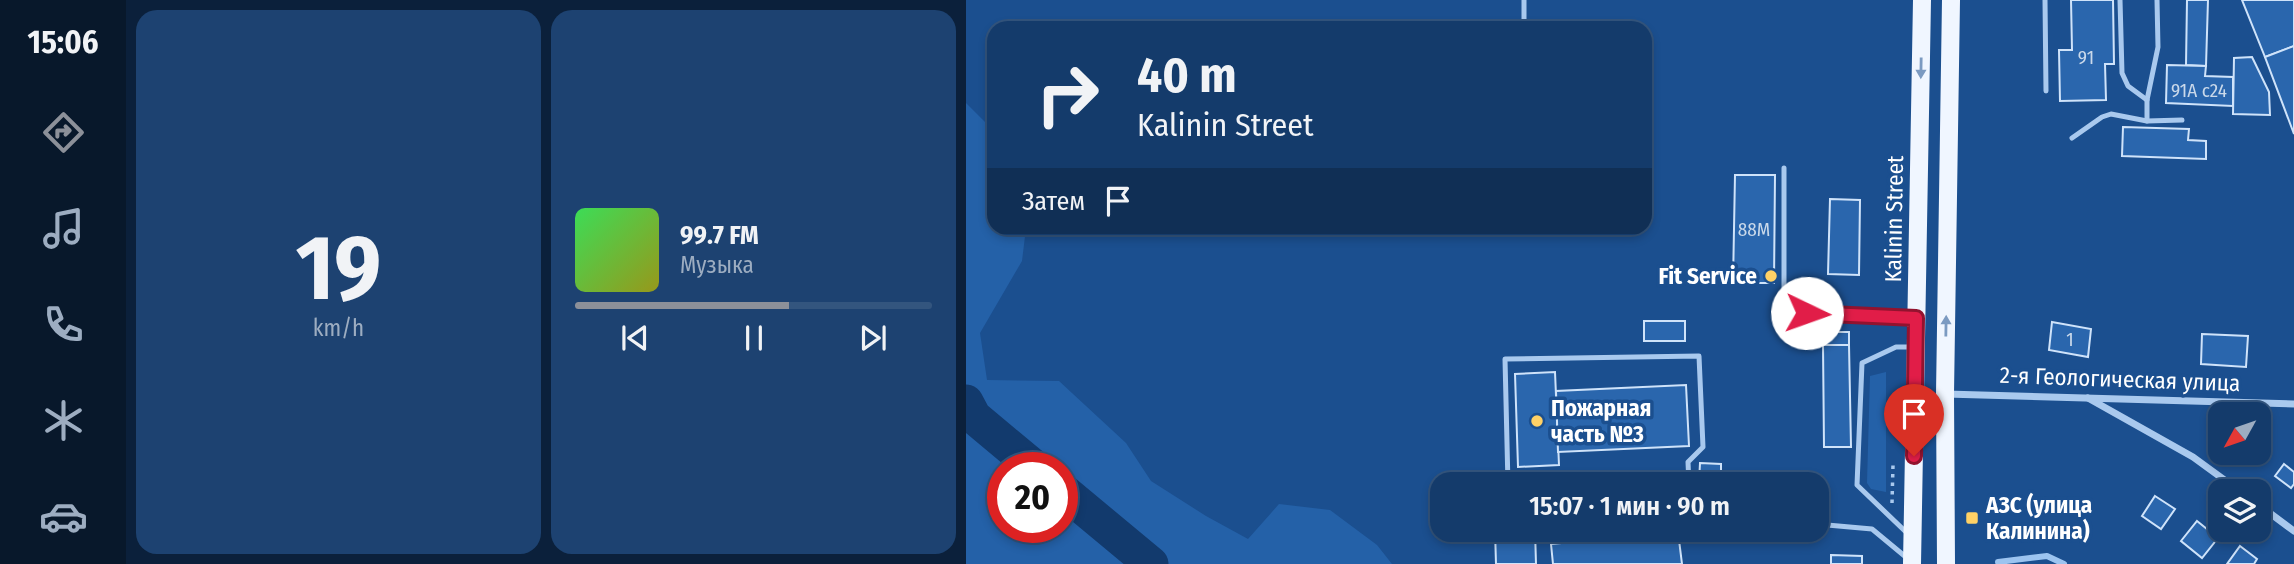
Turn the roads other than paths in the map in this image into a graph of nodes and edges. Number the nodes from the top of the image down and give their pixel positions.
1 (1524, 0) edge
2 (1922, 0) edge
3 (1951, 0) edge
4 (2045, 0) edge
5 (2120, 0) edge
6 (2157, 0) edge
7 (1524, 21) edge
8 (2046, 91) dead end
9 (2147, 100) junction
10 (2182, 120) dead end
11 (2147, 121) junction
12 (2072, 138) dead end
13 (1784, 168) dead end
14 (1916, 318) junction
15 (1916, 347) junction
16 (1945, 394) junction
17 (2087, 397) junction
18 (2294, 404) edge
19 (1508, 472) edge
20 (1688, 472) edge
21 (2223, 479) edge
22 (2271, 514) edge
23 (1829, 525) edge
24 (2294, 531) edge
25 (1912, 537) junction
26 (1912, 563) edge
27 (1946, 564) edge

1 - 7 lane
2 -> 14 main road, Kalinin Street
16 -> 3 main road
4 - 8 lane
5 - 9 lane
6 - 9 lane
9 - 11 lane
10 - 11 lane
11 - 12 lane
13 - 14 lane
14 - 15 main road, Kalinin Street
15 - 25 main road, Kalinin Street
15 - 25 lane
16 - 17 street, 2-я Геологическая улица
16 - 27 main road
17 - 18 street, 2-я Геологическая улица
17 - 21 street
19 - 20 lane
22 - 24 street
23 - 26 lane
25 - 26 main road, Kalinin Street

